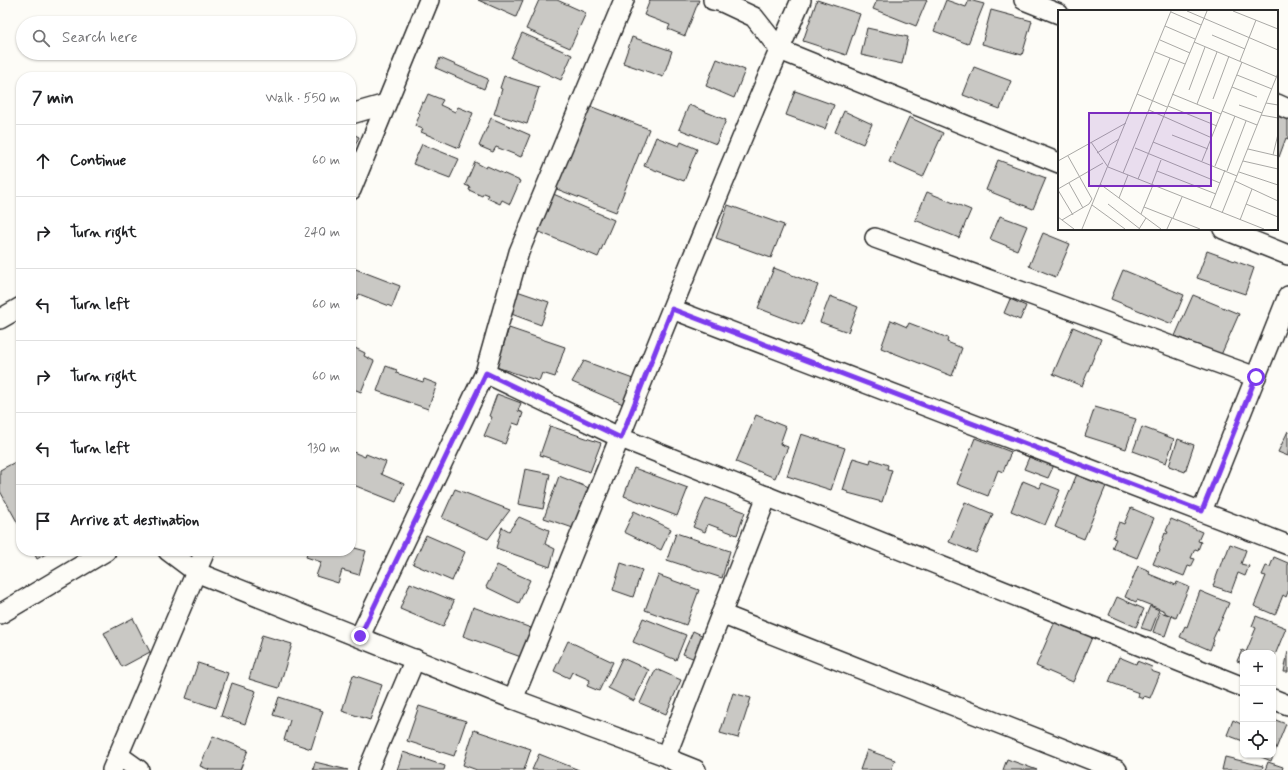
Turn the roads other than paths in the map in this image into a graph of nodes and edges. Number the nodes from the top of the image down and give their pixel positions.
1 (429, 0) edge
2 (624, 0) edge
3 (713, 0) edge
4 (801, 0) edge
5 (1024, 0) edge
6 (1058, 14) edge
7 (780, 50) junction
8 (386, 104) junction
9 (1278, 104) edge
10 (1288, 109) edge
11 (356, 113) edge
12 (1058, 163) edge
13 (356, 178) edge
14 (1226, 230) edge
15 (875, 238) dead end
16 (1288, 255) edge
17 (1288, 296) edge
18 (672, 309) junction
19 (16, 310) edge
20 (0, 319) edge
21 (486, 373) junction
22 (1256, 377) junction
23 (621, 438) junction
24 (767, 496) junction
25 (1202, 511) junction
26 (1288, 545) edge
27 (98, 556) edge
28 (175, 556) edge
29 (203, 556) edge
30 (196, 572) junction
31 (0, 614) edge
32 (721, 614) junction
33 (360, 636) junction
34 (415, 659) junction
35 (1241, 686) edge
36 (513, 699) junction
37 (1276, 700) edge
38 (1288, 705) edge
39 (115, 762) edge
40 (672, 763) edge
41 (139, 770) edge
42 (368, 770) edge
43 (696, 770) edge
44 (1117, 770) edge

1 - 8 street
2 - 21 street
3 - 7 street
4 - 7 street
5 - 6 street
7 - 12 street
7 - 18 street
8 - 11 street
8 - 13 street
9 - 10 street
14 - 16 street
15 - 22 street
17 - 22 street
18 - 23 street
18 - 25 street
19 - 20 street
21 - 23 street
21 - 33 street
22 - 25 street
23 - 24 street
23 - 36 street
24 - 32 street
24 - 35 street
25 - 26 street
27 - 31 street
28 - 30 street
29 - 30 street
30 - 33 street
30 - 39 street
32 - 40 street
32 - 44 street
33 - 34 street
34 - 36 street
34 - 42 street
36 - 40 street
37 - 38 street
39 - 41 street
40 - 43 street

